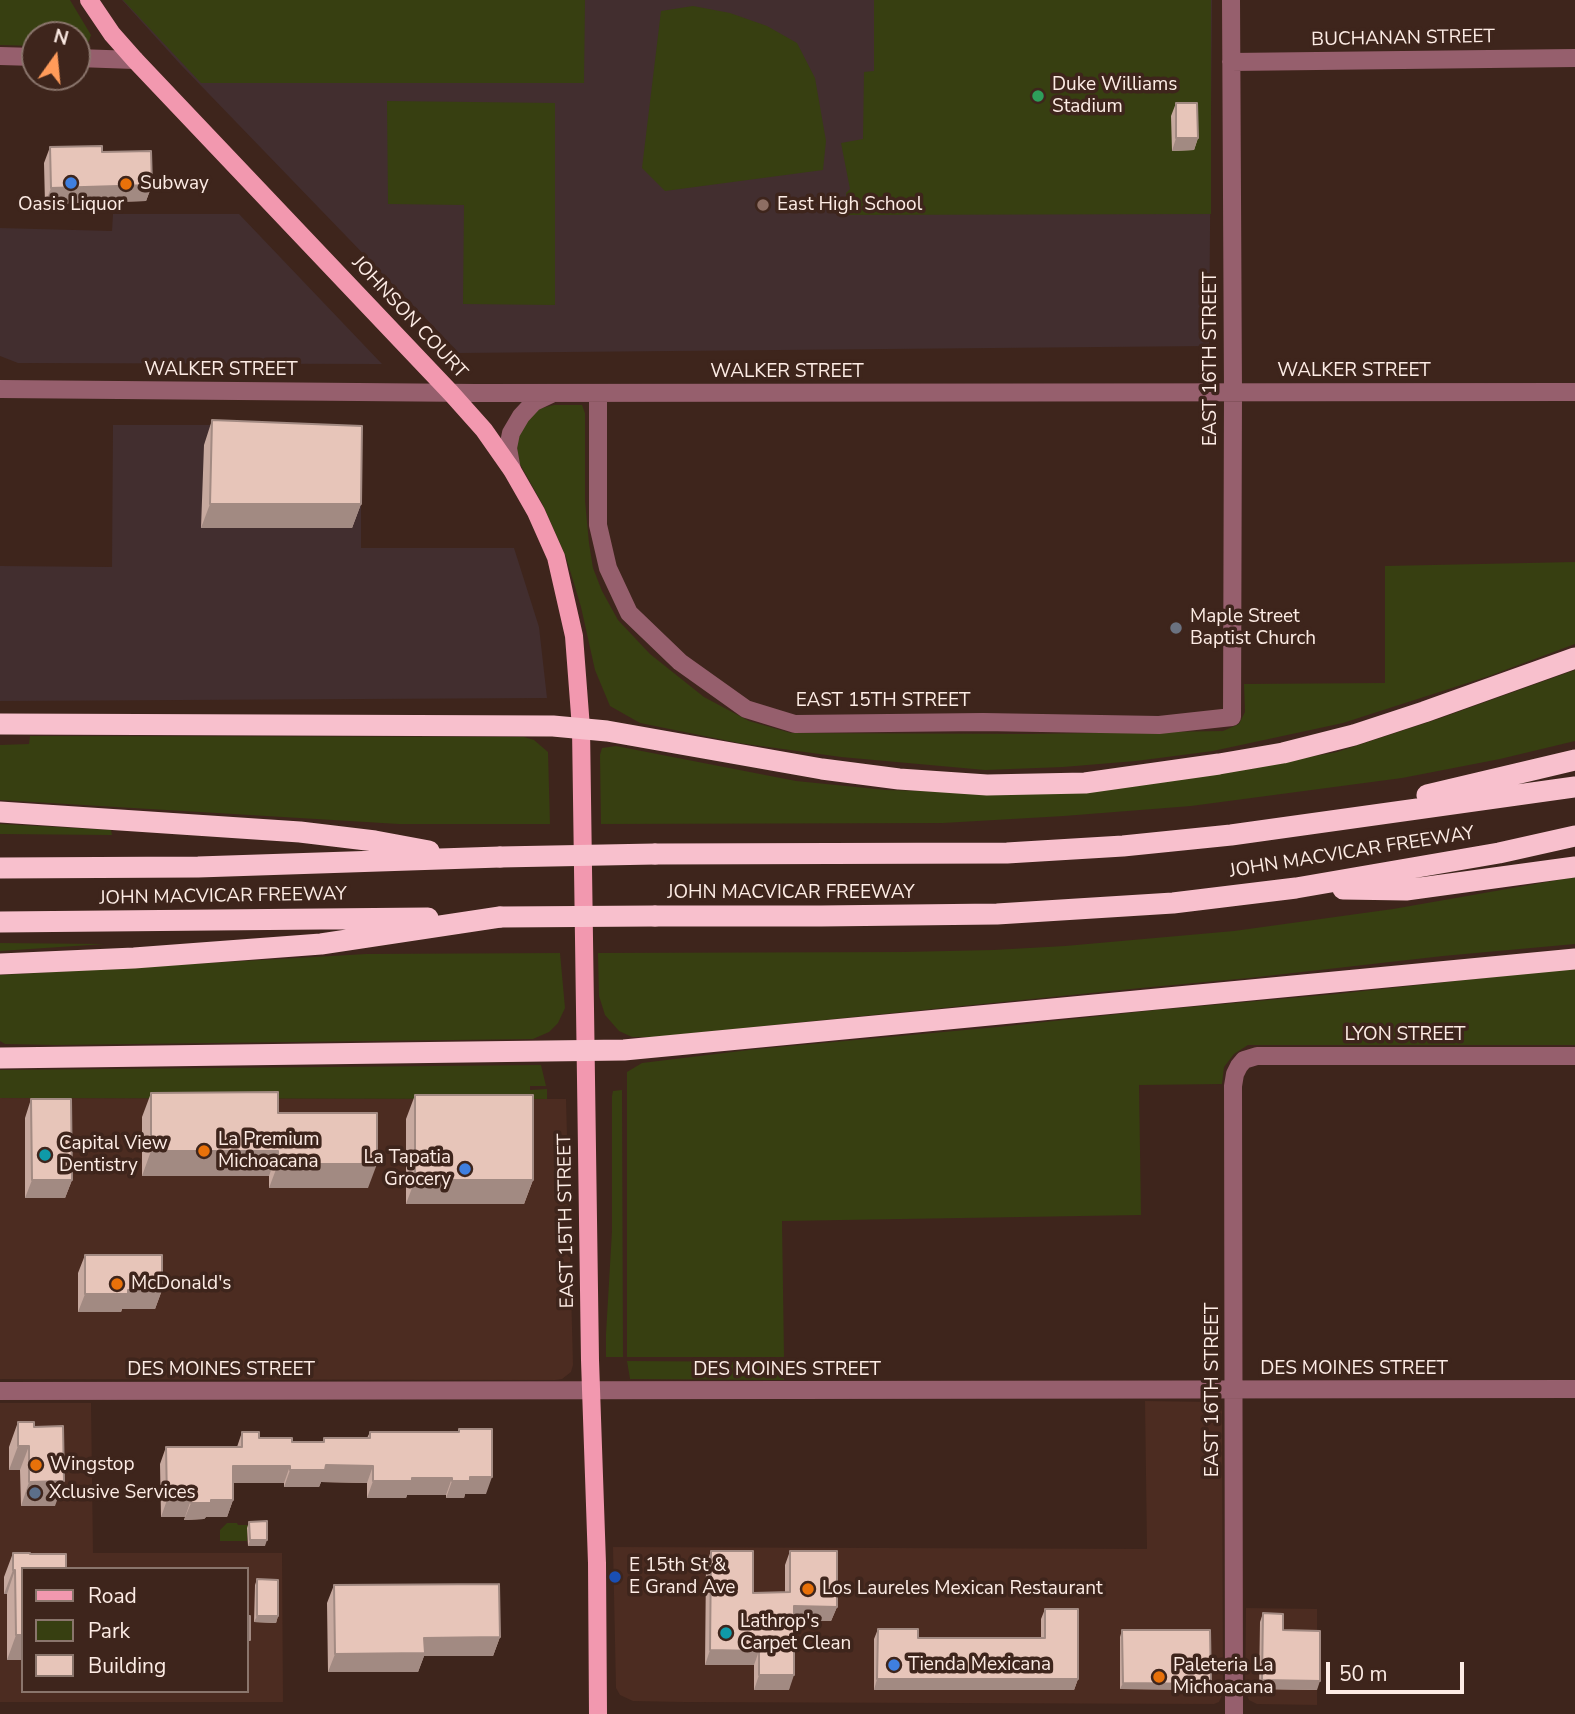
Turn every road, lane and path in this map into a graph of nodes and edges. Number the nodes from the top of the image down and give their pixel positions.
1 (89, 0) edge
2 (1231, 0) edge
3 (0, 56) edge
4 (21, 57) edge
5 (91, 58) edge
6 (1575, 58) edge
7 (135, 60) junction
8 (1231, 62) junction
9 (0, 389) edge
10 (1575, 392) edge
11 (451, 393) junction
12 (553, 393) junction
13 (598, 393) junction
14 (1233, 393) junction
15 (512, 470) junction
16 (1575, 659) edge
17 (1232, 717) joint
18 (0, 724) edge
19 (581, 728) junction
20 (1575, 760) edge
21 (1575, 786) edge
22 (0, 812) edge
23 (1287, 827) junction
24 (1575, 836) edge
25 (473, 858) junction
26 (1575, 867) edge
27 (0, 868) edge
28 (1296, 888) junction
29 (500, 917) junction
30 (0, 922) edge
31 (1575, 959) edge
32 (0, 964) edge
33 (586, 1052) junction
34 (1575, 1056) edge
35 (0, 1058) edge
36 (1239, 1066) joint
37 (1234, 1390) junction
38 (1575, 1390) edge
39 (0, 1391) edge
40 (591, 1391) junction
41 (598, 1714) edge
42 (1234, 1714) edge

1 - 7 main road, JOHNSON COURT
2 - 8 street, EAST 16TH STREET
3 - 4 street
5 - 7 street
6 - 8 street, BUCHANAN STREET
7 - 11 main road, JOHNSON COURT
8 - 14 street, EAST 16TH STREET
9 - 11 street, WALKER STREET
10 - 14 street, WALKER STREET
11 - 12 street, WALKER STREET
11 - 15 main road, JOHNSON COURT
12 - 13 street, WALKER STREET
12 - 15 street
13 - 14 street, WALKER STREET
13 - 17 street, EAST 15TH STREET
14 - 17 street, EAST 16TH STREET
15 - 19 main road, JOHNSON COURT
16 - 19 highway
18 - 19 highway
19 - 33 main road, EAST 15TH STREET
20 - 23 highway
21 - 23 highway, JOHN MACVICAR FREEWAY
22 - 25 highway
23 - 25 highway, JOHN MACVICAR FREEWAY, bridge
24 - 28 highway, JOHN MACVICAR FREEWAY
25 - 27 highway, JOHN MACVICAR FREEWAY
26 - 28 highway
28 - 29 highway, JOHN MACVICAR FREEWAY, bridge
29 - 30 highway, JOHN MACVICAR FREEWAY
29 - 32 highway
31 - 33 highway
33 - 35 highway
33 - 40 main road, EAST 15TH STREET
34 - 36 street, LYON STREET
36 - 37 street, EAST 16TH STREET
37 - 38 street, DES MOINES STREET
37 - 40 street, DES MOINES STREET
37 - 42 street, EAST 16TH STREET
39 - 40 street, DES MOINES STREET
40 - 41 main road, EAST 15TH STREET

